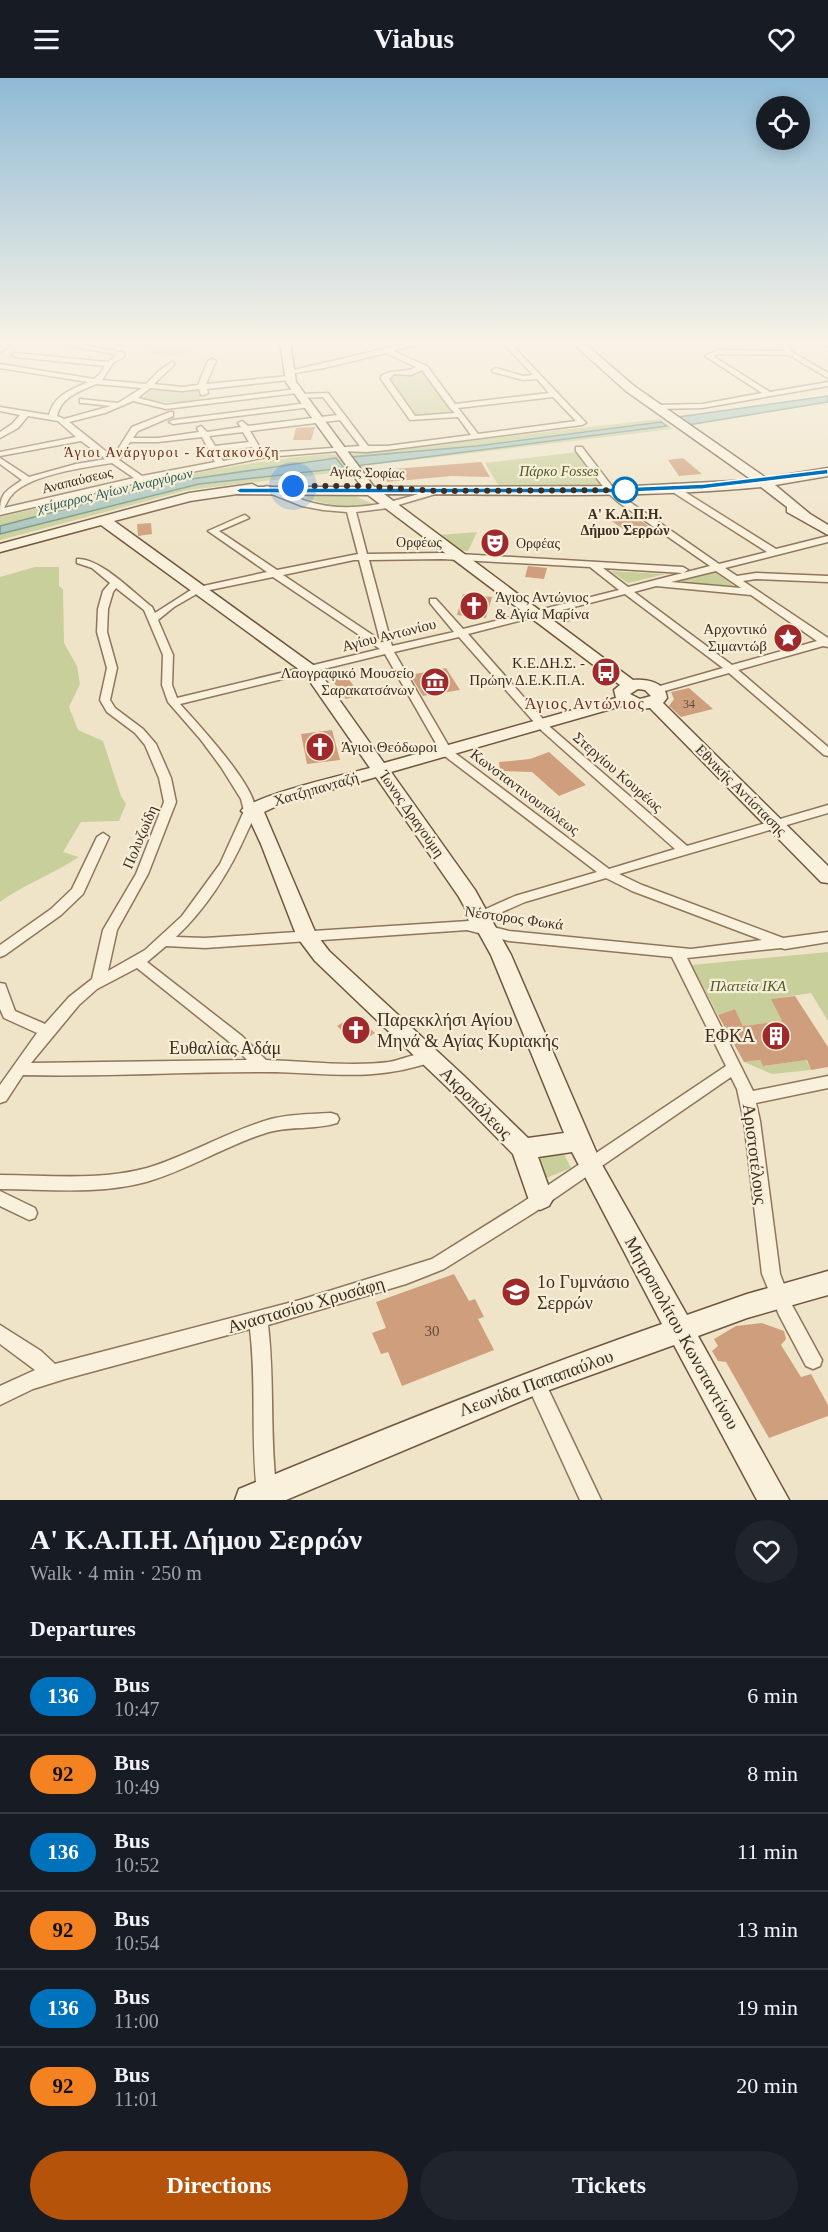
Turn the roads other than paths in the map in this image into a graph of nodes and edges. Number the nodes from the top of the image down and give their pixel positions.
1 (55, 408) edge
2 (108, 408) edge
3 (156, 408) edge
4 (181, 408) edge
5 (191, 408) edge
6 (234, 408) edge
7 (255, 408) edge
8 (265, 408) edge
9 (310, 408) edge
10 (335, 408) edge
11 (406, 408) edge
12 (455, 408) edge
13 (569, 408) edge
14 (0, 409) edge
15 (659, 409) edge
16 (257, 411) junction
17 (26, 413) junction
18 (170, 414) junction
19 (237, 414) junction
20 (460, 415) junction
21 (52, 416) junction
22 (342, 417) junction
23 (196, 419) junction
24 (318, 420) junction
25 (65, 421) junction
26 (266, 426) junction
27 (245, 429) junction
28 (204, 434) junction
29 (692, 435) junction
30 (0, 436) edge
31 (476, 436) junction
32 (180, 437) junction
33 (83, 438) junction
34 (130, 440) junction
35 (254, 444) junction
36 (579, 448) dead end
37 (212, 449) junction
38 (367, 450) junction
39 (340, 451) junction
40 (0, 454) edge
41 (261, 456) junction
42 (0, 460) edge
43 (114, 460) junction
44 (220, 464) junction
45 (736, 472) junction
46 (828, 472) edge
47 (141, 479) junction
48 (28, 480) junction
49 (362, 481) junction
50 (756, 481) junction
51 (727, 482) junction
52 (703, 487) junction
53 (260, 488) junction
54 (674, 489) junction
55 (240, 491) junction
56 (275, 491) junction
57 (430, 491) junction
58 (611, 491) junction
59 (293, 494) junction
60 (388, 507) junction
61 (0, 509) edge
62 (351, 510) junction
63 (246, 518) dead end
64 (104, 520) junction
65 (828, 531) edge
66 (828, 538) edge
67 (0, 548) edge
68 (774, 552) junction
69 (362, 556) junction
70 (454, 556) junction
71 (80, 561) dead end
72 (593, 565) junction
73 (716, 566) junction
74 (696, 571) junction
75 (273, 574) junction
76 (736, 579) junction
77 (828, 579) edge
78 (116, 583) junction
79 (646, 584) junction
80 (625, 589) junction
81 (197, 590) junction
82 (753, 592) junction
83 (432, 601) dead end
84 (533, 614) junction
85 (153, 619) junction
86 (382, 630) junction
87 (461, 633) junction
88 (366, 635) junction
89 (827, 643) edge
90 (388, 650) junction
91 (730, 669) junction
92 (310, 670) junction
93 (628, 692) junction
94 (655, 696) junction
95 (173, 702) junction
96 (543, 726) junction
97 (446, 752) junction
98 (828, 753) edge
99 (382, 770) junction
100 (828, 808) edge
101 (252, 810) junction
102 (775, 824) junction
103 (103, 837) dead end
104 (686, 852) junction
105 (608, 874) junction
106 (828, 877) edge
107 (473, 920) junction
108 (489, 932) junction
109 (307, 937) junction
110 (828, 937) edge
111 (166, 940) junction
112 (785, 944) junction
113 (0, 952) edge
114 (677, 953) junction
115 (138, 962) junction
116 (99, 981) junction
117 (0, 988) edge
118 (47, 1031) junction
119 (429, 1057) junction
120 (262, 1066) junction
121 (735, 1067) junction
122 (19, 1069) junction
123 (828, 1082) edge
124 (0, 1097) edge
125 (748, 1098) junction
126 (331, 1119) dead end
127 (523, 1149) junction
128 (585, 1154) junction
129 (0, 1182) edge
130 (0, 1198) edge
131 (540, 1199) junction
132 (29, 1213) dead end
133 (828, 1283) edge
134 (779, 1296) junction
135 (258, 1320) junction
136 (680, 1331) junction
137 (0, 1333) edge
138 (813, 1360) dead end
139 (52, 1374) junction
140 (535, 1382) junction
141 (0, 1396) edge
142 (262, 1498) edge
143 (591, 1500) edge
144 (774, 1500) edge

1 - 21 street
2 - 25 street
3 - 18 street
4 - 18 street
5 - 23 street
6 - 19 street
7 - 16 street
8 - 16 street
9 - 24 main road
10 - 22 street
11 - 20 street
12 - 20 street
13 - 31 street, Αναπαύσεως
14 - 17 street
15 - 29 main road
16 - 19 street
16 - 26 street
17 - 21 street
17 - 30 street
18 - 23 street
18 - 32 street
18 - 34 street
19 - 23 street
19 - 27 street
20 - 31 street
21 - 25 street
22 - 24 street
22 - 38 street
23 - 28 street
24 - 26 street
24 - 39 main road
25 - 33 street
26 - 27 street
27 - 28 street
27 - 35 street
28 - 32 street
28 - 37 street
29 - 45 main road
29 - 50 main road
31 - 38 street, Αναπαύσεως
32 - 34 street
33 - 40 street
33 - 43 street
34 - 43 street
35 - 37 street
35 - 41 street
36 - 58 street
37 - 44 street
38 - 39 street, Αναπαύσεως
39 - 41 street, Αναπαύσεως
39 - 49 main road
41 - 44 street, Αναπαύσεως
42 - 48 street
43 - 47 street
43 - 48 street
44 - 47 street, Αναπαύσεως
45 - 50 main road
45 - 51 main road
46 - 50 main road, Αγίας Σοφίας
47 - 61 street, Αναπαύσεως
48 - 61 street
49 - 53 main road, Αγίας Σοφίας
49 - 57 main road, Αγίας Σοφίας
49 - 59 main road, Αγίας Σοφίας
49 - 60 main road
50 - 51 main road, Αγίας Σοφίας
50 - 52 main road, Αγίας Σοφίας
50 - 65 main road
51 - 52 main road, Αγίας Σοφίας
52 - 54 main road, Αγίας Σοφίας
53 - 55 main road, Αγίας Σοφίας
53 - 56 street
54 - 58 main road, Αγίας Σοφίας
54 - 68 street
55 - 56 main road, Αγίας Σοφίας
55 - 64 main road
56 - 59 main road, Αγίας Σοφίας
57 - 58 main road, Αγίας Σοφίας
57 - 60 street, Αγίας Σοφίας
58 - 73 street
59 - 62 street, Αγίας Σοφίας
60 - 62 street, Αγίας Σοφίας
60 - 70 main road
62 - 69 street, Κωνσταντινουπόλεως
63 - 75 street
64 - 67 main road
64 - 81 main road, Ίωνος Δραγούμη
66 - 68 street, Αγίου Αντωνίου
68 - 73 street, Αγίου Αντωνίου
69 - 70 street, Ορφέως
69 - 75 street, Ορφέως
69 - 86 street, Κωνσταντινουπόλεως
70 - 72 street, Ορφέως
70 - 84 main road
71 - 78 street
72 - 74 street, Ορφέως
72 - 80 street
73 - 74 street, Αγίου Αντωνίου
73 - 76 street
74 - 79 street, Αγίου Αντωνίου
75 - 81 street, Ορφέως
75 - 88 street
76 - 77 street
76 - 82 street
78 - 85 street
78 - 116 street, Πολυζωίδη
79 - 80 street, Αγίου Αντωνίου
79 - 82 street
80 - 84 street, Αγίου Αντωνίου
80 - 91 street
81 - 85 street, Ορφέως
81 - 92 main road, Ίωνος Δραγούμη
82 - 89 street
83 - 87 street, Στεργίου Κουρέως
84 - 87 street, Αγίου Αντωνίου
84 - 93 main road
85 - 95 street
86 - 88 street
86 - 90 street, Κωνσταντινουπόλεως
87 - 90 street, Αγίου Αντωνίου
87 - 96 street, Στεργίου Κουρέως
88 - 90 street
89 - 91 street
90 - 92 street, Αγίου Αντωνίου
90 - 97 street, Κωνσταντινουπόλεως
91 - 94 street
91 - 98 street
92 - 95 street, Αγίου Αντωνίου
92 - 99 main road, Ίωνος Δραγούμη
93 - 94 main road
93 - 96 main road, Χατζηπανταζή
94 - 102 main road, Εθνικής Αντίστασης
95 - 101 street
96 - 97 main road, Χατζηπανταζή
96 - 104 street, Στεργίου Κουρέως
97 - 99 main road, Χατζηπανταζή
97 - 105 street, Κωνσταντινουπόλεως
99 - 101 main road, Χατζηπανταζή
99 - 107 main road, Ίωνος Δραγούμη
100 - 102 street, Νέστορος Φωκά
101 - 109 main road, Ακροπόλεως
101 - 111 street
102 - 104 street, Νέστορος Φωκά
102 - 106 main road, Εθνικής Αντίστασης
103 - 113 street
104 - 105 street, Νέστορος Φωκά
105 - 107 street, Νέστορος Φωκά
105 - 112 street, Κωνσταντινουπόλεως
107 - 108 main road, Ίωνος Δραγούμη
107 - 109 street, Νέστορος Φωκά
108 - 114 street, Νέστορος Φωκά
108 - 128 main road, Ίωνος Δραγούμη
109 - 111 street, Νέστορος Φωκά
109 - 119 main road, Ακροπόλεως
110 - 112 street, Κωνσταντινουπόλεως
111 - 115 street
112 - 114 street, Νέστορος Φωκά
114 - 121 street, Αριστοτέλους
115 - 116 street
115 - 120 street
116 - 118 street
117 - 118 street
118 - 122 street
119 - 120 street, Ευθαλίας Αδάμ
119 - 127 main road, Ακροπόλεως
120 - 122 street, Ευθαλίας Αδάμ
121 - 125 street, Αριστοτέλους
121 - 128 street, Αναστασίου Χρυσάφη
122 - 124 street
123 - 125 street
125 - 134 street, Αριστοτέλους
126 - 129 street
127 - 128 main road, Ακροπόλεως
127 - 131 main road
128 - 131 street, Αναστασίου Χρυσάφη
128 - 136 main road, Μητροπολίτου Κωνσταντίνου
130 - 132 street
131 - 135 street, Αναστασίου Χρυσάφη
133 - 134 main road, Λεωνίδα Παπαπαύλου
134 - 136 main road, Λεωνίδα Παπαπαύλου
134 - 138 street, Αριστοτέλους
135 - 139 street, Αναστασίου Χρυσάφη
135 - 142 street
136 - 140 main road, Λεωνίδα Παπαπαύλου
136 - 144 main road, Μητροπολίτου Κωνσταντίνου
137 - 139 street
139 - 141 street, Αναστασίου Χρυσάφη
140 - 142 main road, Λεωνίδα Παπαπαύλου
140 - 143 street

